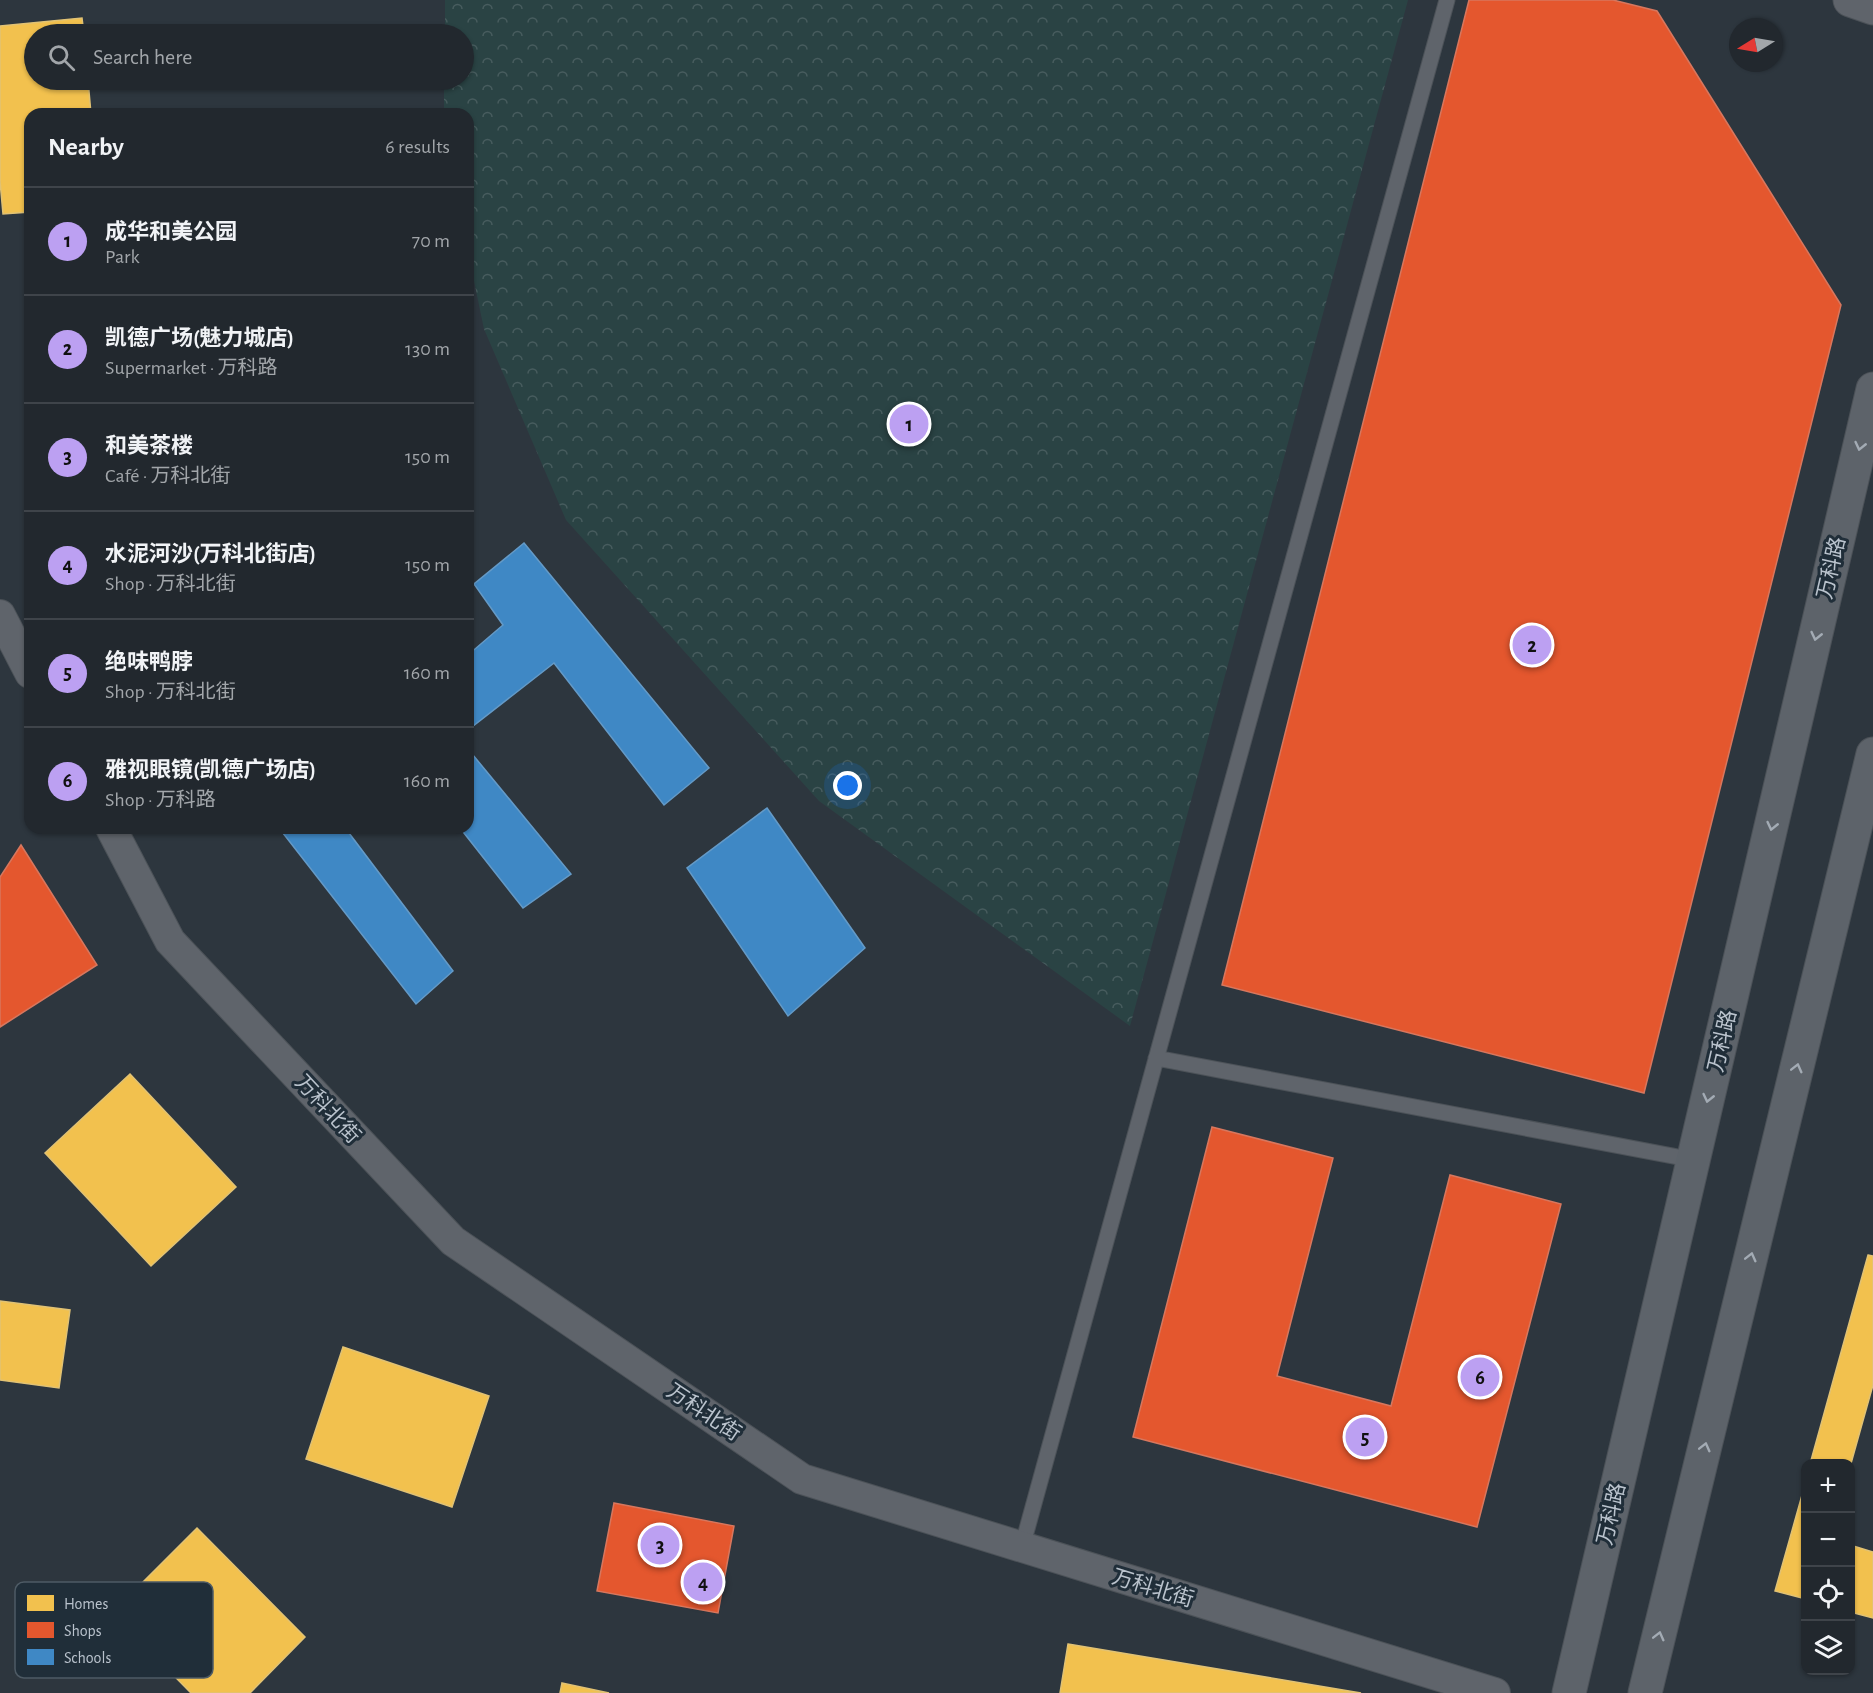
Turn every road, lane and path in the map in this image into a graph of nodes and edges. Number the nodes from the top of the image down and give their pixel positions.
1 (1447, 0) edge
2 (1850, 0) edge
3 (1873, 8) edge
4 (1873, 389) edge
5 (0, 615) edge
6 (24, 661) edge
7 (1873, 754) edge
8 (114, 834) edge
9 (1156, 1058) junction
10 (1694, 1160) junction
11 (1022, 1547) junction
12 (1495, 1693) edge
13 (1569, 1693) edge
14 (1645, 1693) edge

1 - 9 lane
2 - 3 street
4 -> 10 main road, 万科路
5 - 6 street
14 -> 7 main road
8 - 11 street, 万科北街
9 - 10 lane
9 - 11 lane
10 - 13 main road, 万科路
11 - 12 street, 万科北街

